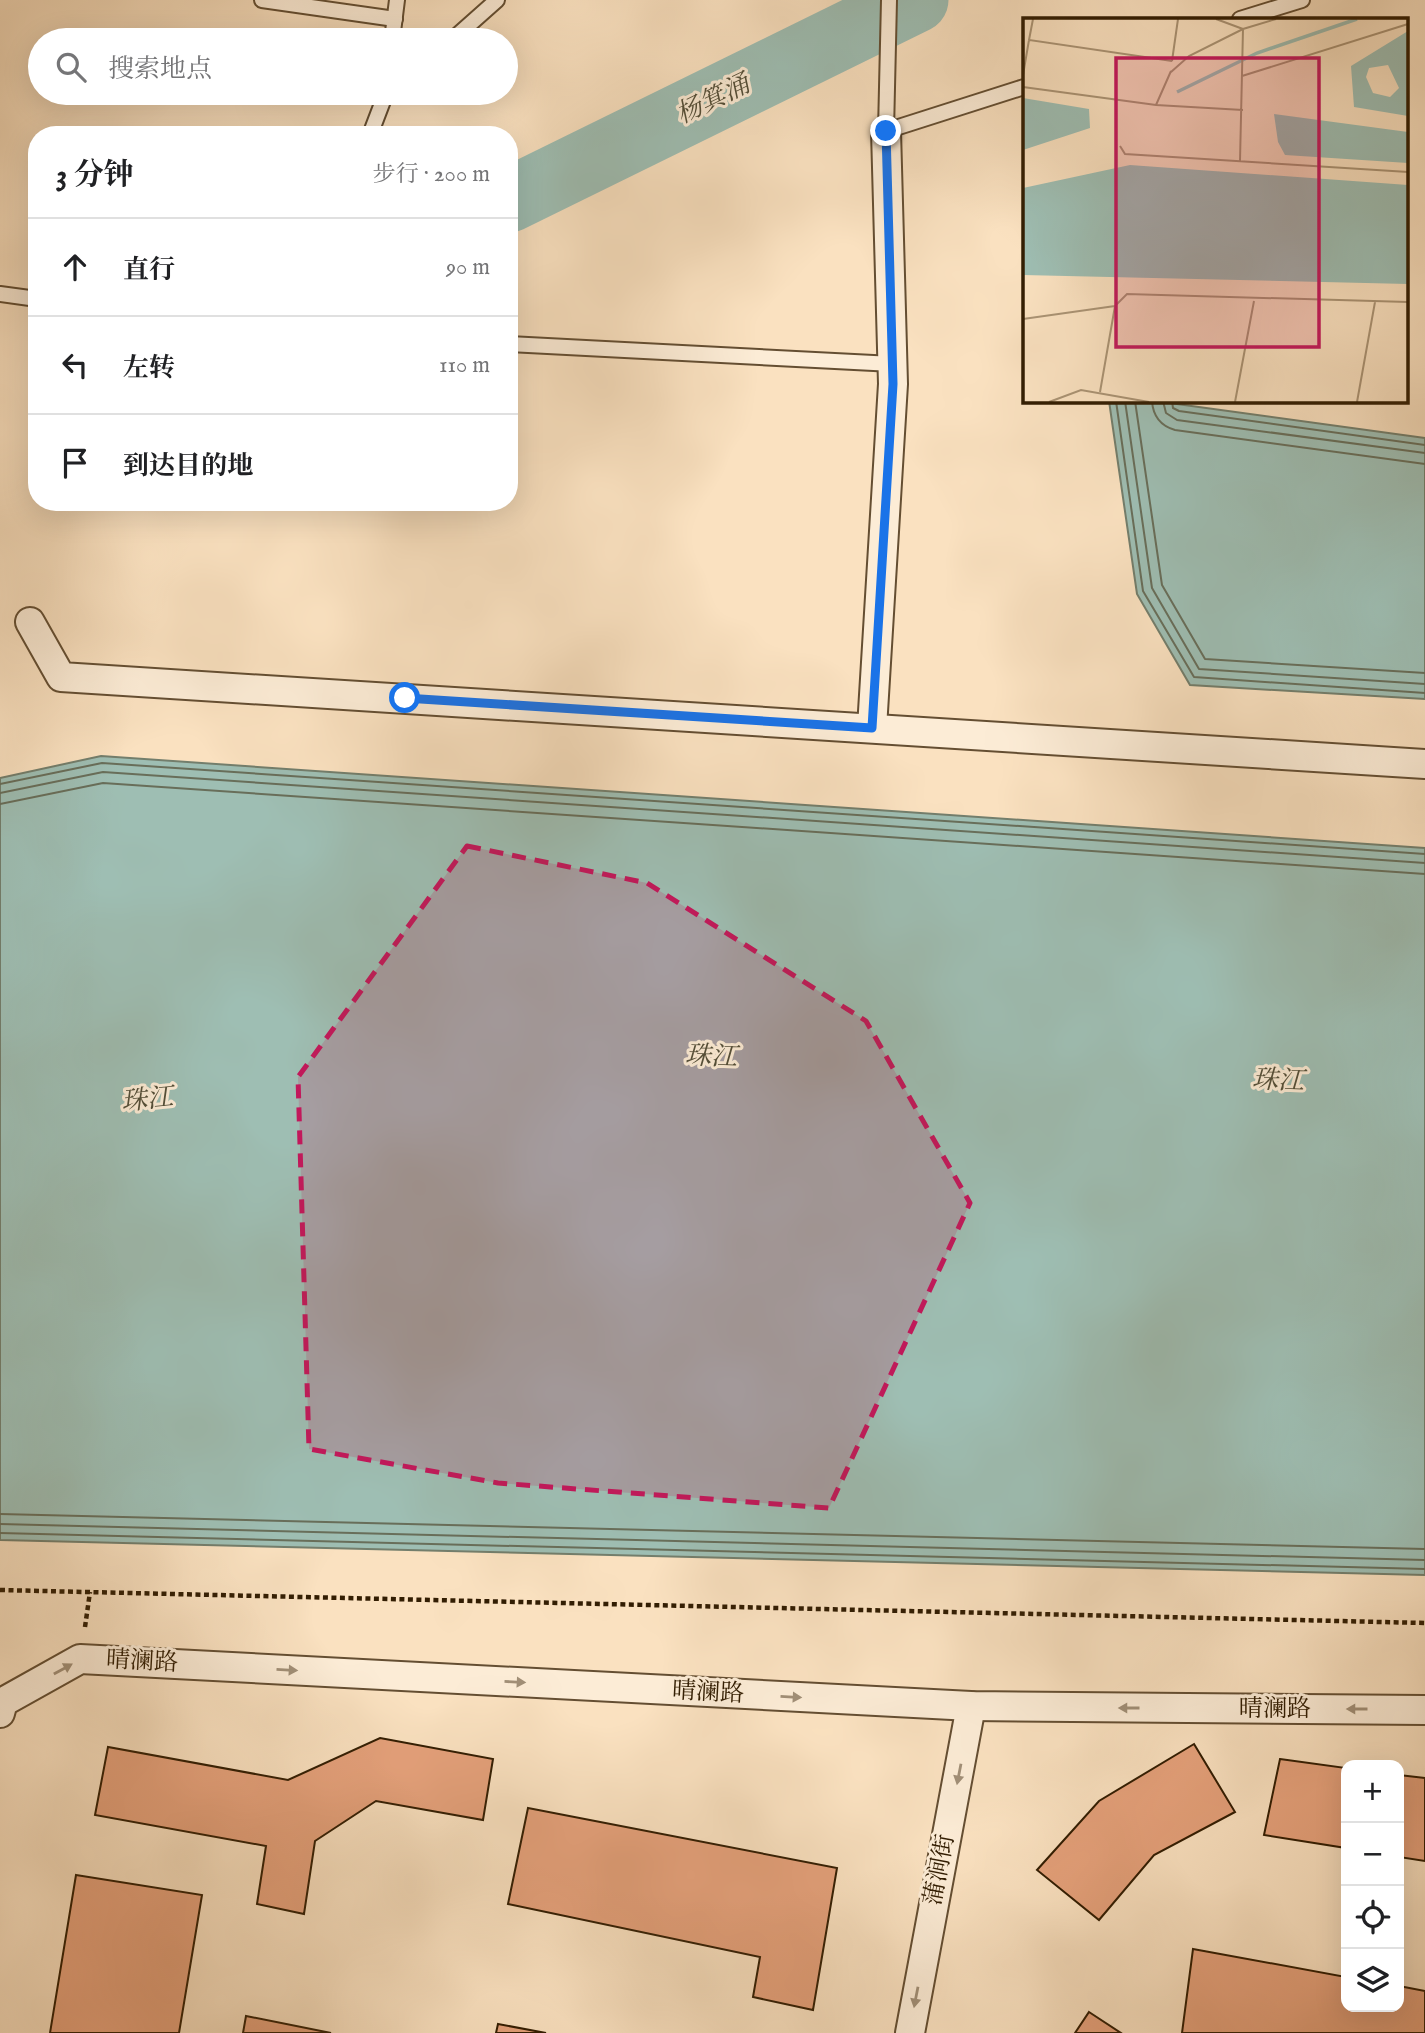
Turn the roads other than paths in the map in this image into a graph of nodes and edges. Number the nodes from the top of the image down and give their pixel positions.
1 (262, 0) edge
2 (397, 0) edge
3 (498, 0) edge
4 (890, 0) edge
5 (1302, 0) edge
6 (1243, 18) edge
7 (395, 19) junction
8 (394, 28) edge
9 (466, 28) edge
10 (1023, 87) edge
11 (384, 105) edge
12 (374, 126) edge
13 (886, 131) junction
14 (0, 294) edge
15 (28, 298) edge
16 (518, 344) edge
17 (893, 364) junction
18 (30, 622) dead end
19 (872, 728) junction
20 (1425, 764) edge
21 (971, 1706) junction
22 (2, 1708) edge
23 (1425, 1710) edge
24 (910, 2033) edge

1 - 7 lane
2 - 7 lane
3 - 9 lane
4 - 13 lane
5 - 6 lane
7 - 8 lane
10 - 13 lane
11 - 12 lane
13 - 17 street
14 - 15 lane
16 - 17 lane
17 - 19 street
18 - 19 street
19 - 20 street
22 -> 21 street, 晴澜路
23 -> 21 street, 晴澜路
21 -> 24 street, 蒲涧街

